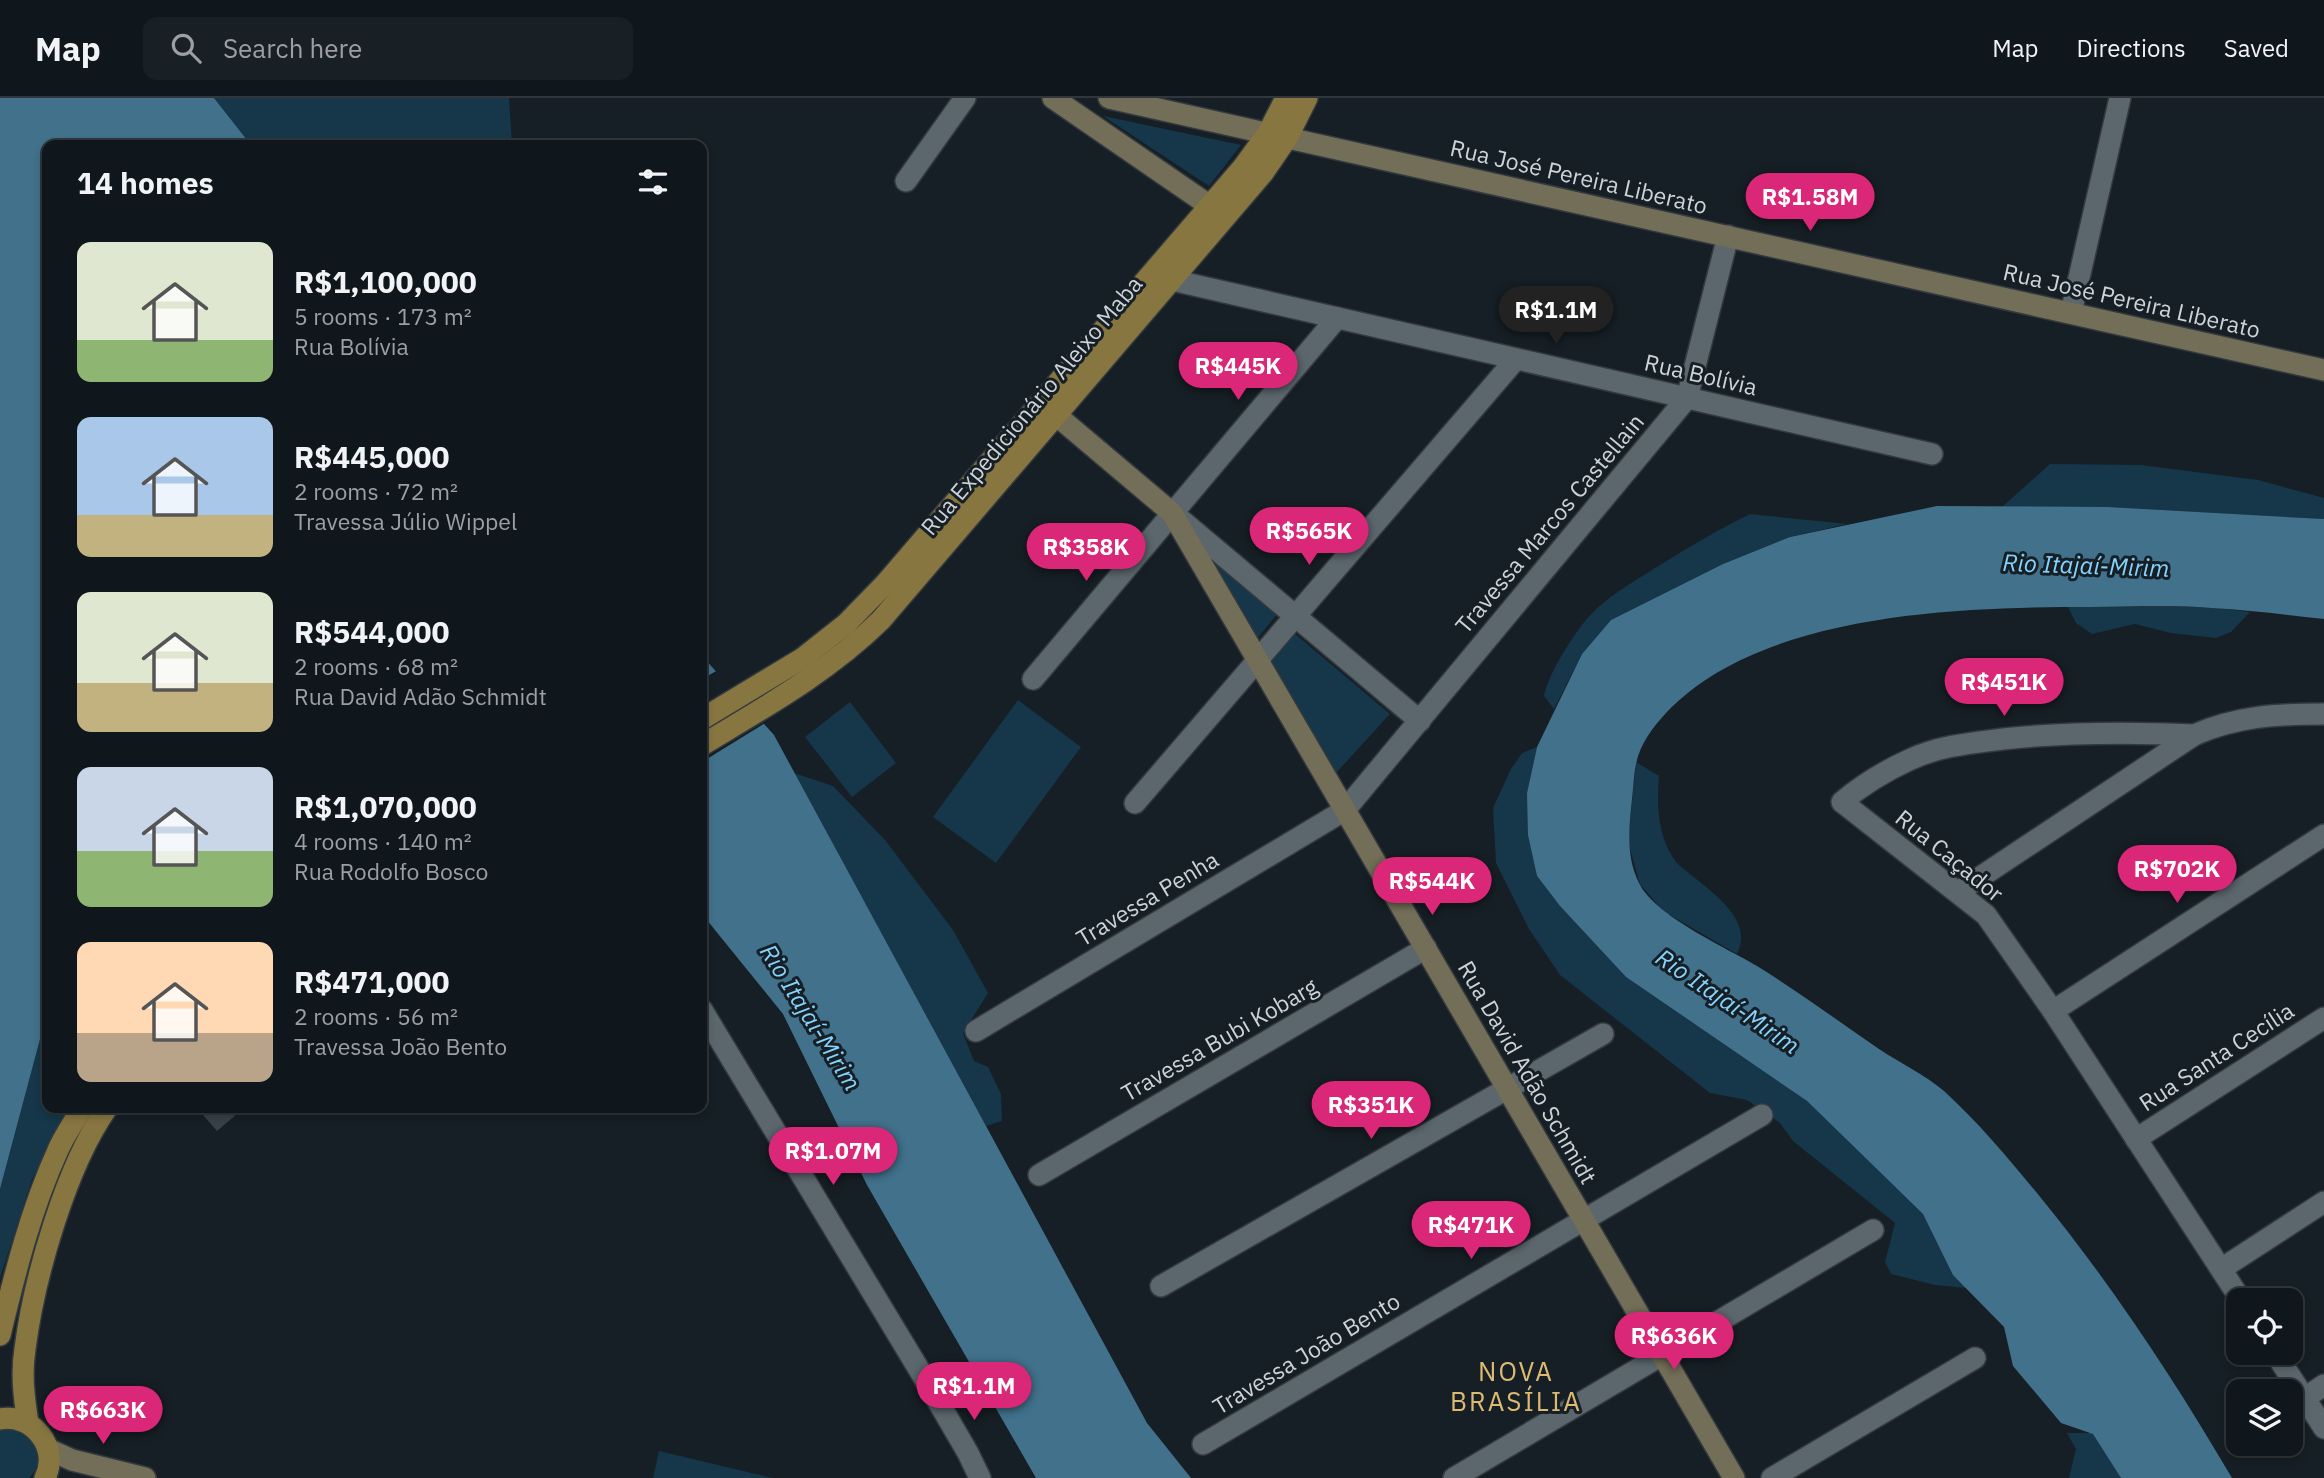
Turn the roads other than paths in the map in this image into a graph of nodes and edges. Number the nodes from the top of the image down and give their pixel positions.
1 (965, 98) edge
2 (1053, 98) edge
3 (1109, 98) edge
4 (1286, 98) edge
5 (1307, 98) edge
6 (2120, 98) edge
7 (1277, 135) junction
8 (906, 181) dead end
9 (1210, 206) junction
10 (1728, 236) junction
11 (1172, 280) junction
12 (2071, 313) junction
13 (1336, 317) junction
14 (1516, 359) junction
15 (2324, 370) edge
16 (1687, 398) junction
17 (1049, 409) junction
18 (1932, 454) dead end
19 (1172, 513) junction
20 (1295, 616) junction
21 (1257, 660) junction
22 (1033, 679) dead end
23 (2324, 714) edge
24 (707, 716) edge
25 (1420, 721) junction
26 (2194, 735) junction
27 (707, 742) edge
28 (1135, 803) dead end
29 (1345, 810) junction
30 (2324, 835) edge
31 (1958, 892) junction
32 (1426, 948) junction
33 (2053, 1011) junction
34 (707, 1018) edge
35 (2324, 1018) edge
36 (976, 1031) dead end
37 (1603, 1034) dead end
38 (1507, 1088) junction
39 (79, 1113) edge
40 (104, 1113) edge
41 (1762, 1115) dead end
42 (2136, 1139) junction
43 (1038, 1175) dead end
44 (2324, 1202) edge
45 (1584, 1220) junction
46 (1873, 1230) dead end
47 (2221, 1269) junction
48 (1161, 1286) dead end
49 (2233, 1288) edge
50 (0, 1335) edge
51 (1662, 1355) junction
52 (1975, 1358) dead end
53 (2284, 1365) edge
54 (2324, 1385) edge
55 (2305, 1398) junction
56 (0, 1419) edge
57 (28, 1423) junction
58 (2324, 1428) edge
59 (1203, 1444) dead end
60 (48, 1449) junction
61 (45, 1478) edge
62 (145, 1478) edge
63 (980, 1478) edge
64 (1454, 1478) edge
65 (1734, 1478) edge
66 (1772, 1478) edge

1 - 8 street
2 - 9 main road
3 - 7 main road, Rua José Pereira Liberato
4 - 7 main road
5 - 7 main road
6 - 12 street
7 - 9 main road, Rua Expedicionário Aleixo Maba
7 - 10 main road, Rua José Pereira Liberato
7 - 11 main road, Rua Expedicionário Aleixo Maba
9 - 17 main road, Rua Expedicionário Aleixo Maba
10 - 12 main road, Rua José Pereira Liberato
10 - 16 street, Travessa Marcos Castellain
11 - 13 street, Rua Bolívia
11 - 17 main road, Rua Expedicionário Aleixo Maba
12 - 15 main road, Rua José Pereira Liberato
13 - 14 street, Rua Bolívia
13 - 19 street
14 - 16 street, Rua Bolívia
14 - 20 street
16 - 18 street, Rua Bolívia
16 - 25 street, Travessa Marcos Castellain
17 - 19 main road, Rua David Adão Schmidt
17 - 24 main road, Rua Expedicionário Aleixo Maba
17 - 27 main road, Rua Expedicionário Aleixo Maba
19 - 20 street
19 - 21 main road, Rua David Adão Schmidt
19 - 22 street
20 - 21 street
20 - 25 street
21 - 28 street
21 - 29 main road, Rua David Adão Schmidt
23 - 26 street
25 - 29 street, Travessa Marcos Castellain
26 - 31 street
26 - 31 street, Rua Caçador
29 - 32 main road, Rua David Adão Schmidt
29 - 36 street, Travessa Penha
30 - 33 street
31 - 33 street, Rua Caçador
32 - 38 main road, Rua David Adão Schmidt
32 - 43 street, Travessa Bubi Kobarg
33 - 42 street, Rua Caçador
34 - 63 street
35 - 42 street, Rua Santa Cecília
37 - 38 street
38 - 45 main road, Rua David Adão Schmidt
38 - 48 street
39 - 50 main road
40 - 57 main road
41 - 45 street, Travessa João Bento
42 - 47 street, Rua Caçador
44 - 47 street
45 - 51 main road, Rua David Adão Schmidt
45 - 59 street, Travessa João Bento
46 - 51 street
47 - 49 street, Rua Caçador
51 - 64 street
51 - 65 main road, Rua David Adão Schmidt
52 - 66 street
53 - 55 street
54 - 55 street
55 - 58 street
56 - 57 main road
57 - 60 main road
60 - 61 main road
60 - 62 main road

